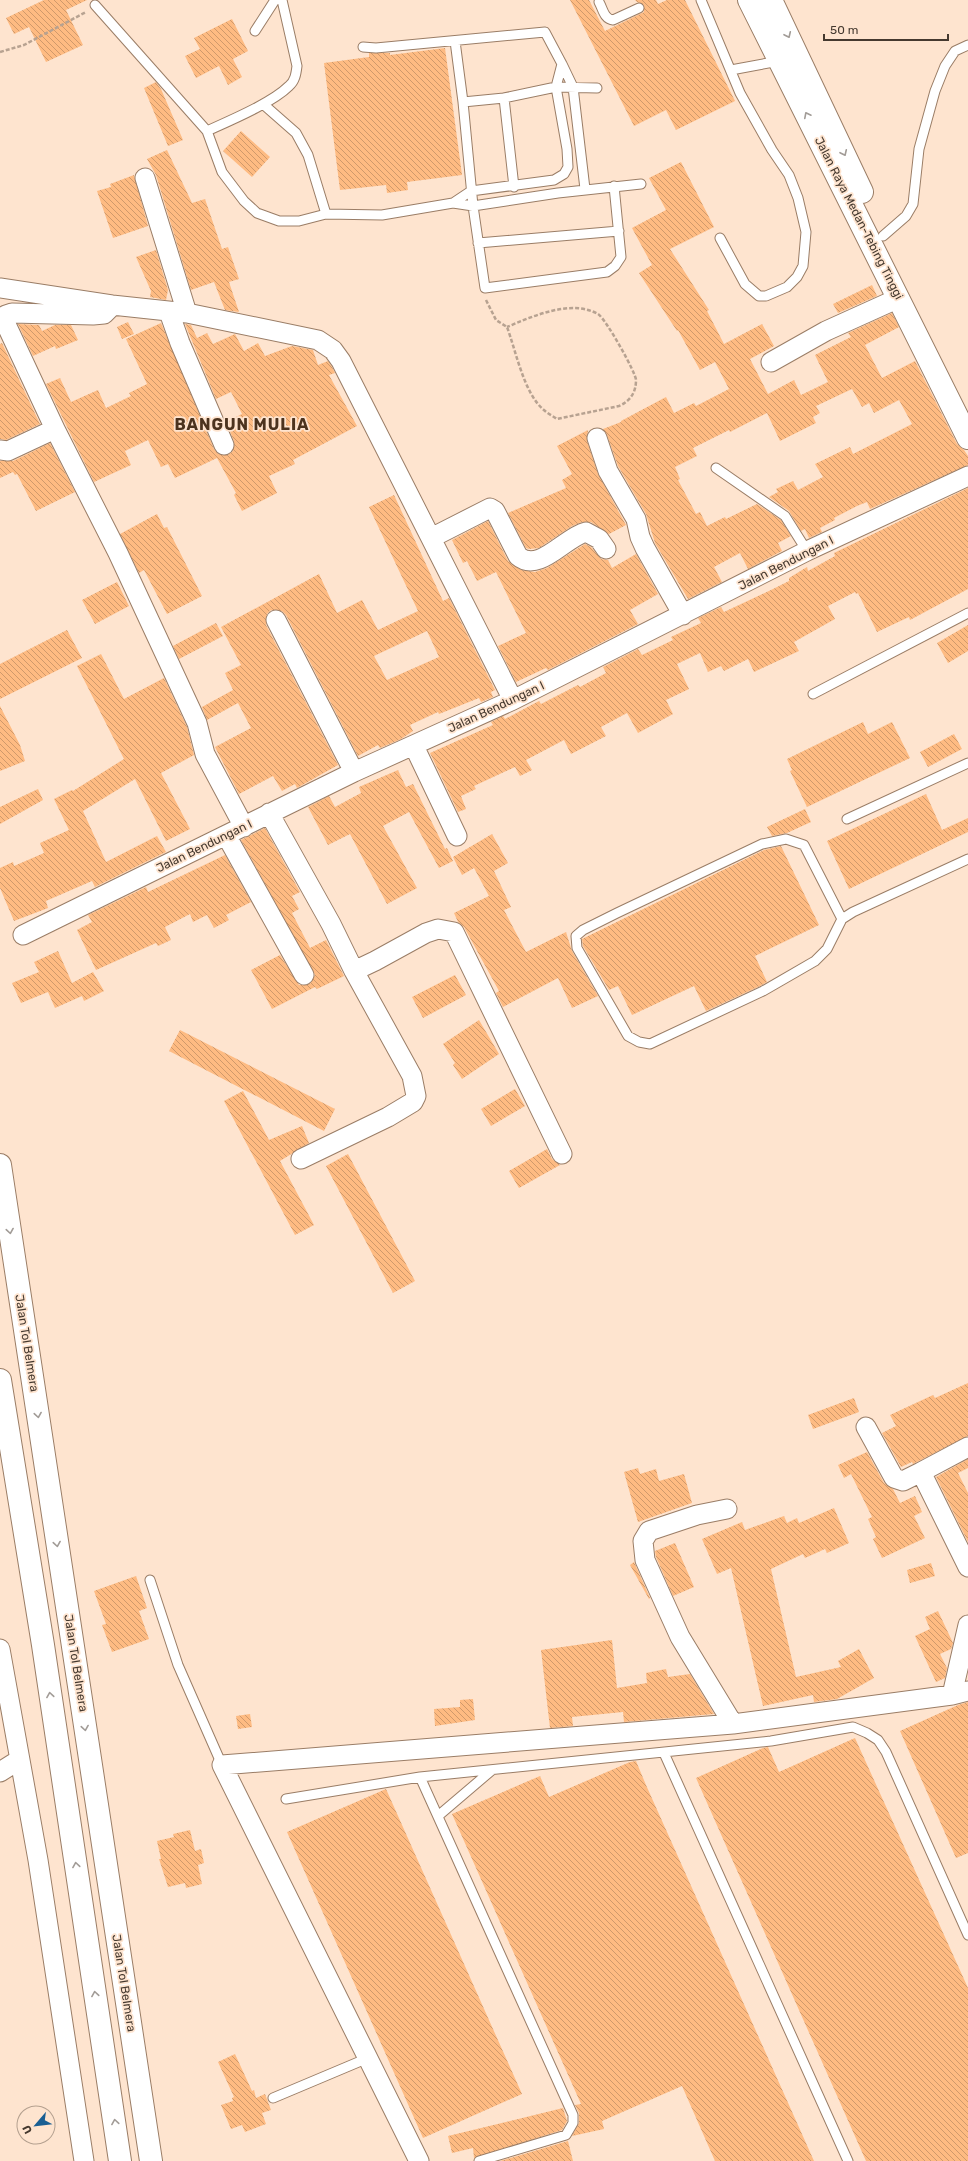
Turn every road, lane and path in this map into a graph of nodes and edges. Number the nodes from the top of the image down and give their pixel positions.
1 (275, 0) edge
2 (282, 0) edge
3 (701, 0) edge
4 (749, 0) edge
5 (771, 0) edge
6 (600, 1) edge
7 (95, 5) dead end
8 (639, 8) dead end
9 (86, 12) dead end
10 (255, 31) dead end
11 (455, 41) junction
12 (968, 45) edge
13 (363, 48) dead end
14 (0, 52) edge
15 (779, 60) junction
16 (562, 64) junction
17 (731, 70) junction
18 (573, 87) junction
19 (556, 88) junction
20 (597, 88) dead end
21 (504, 98) junction
22 (463, 102) junction
23 (262, 104) junction
24 (207, 131) junction
25 (145, 178) dead end
26 (641, 184) dead end
27 (614, 186) junction
28 (514, 187) junction
29 (585, 190) junction
30 (471, 191) junction
31 (453, 203) junction
32 (473, 206) junction
33 (326, 214) junction
34 (619, 232) junction
35 (883, 236) junction
36 (720, 238) dead end
37 (478, 243) junction
38 (0, 288) edge
39 (485, 288) junction
40 (899, 298) junction
41 (112, 305) junction
42 (178, 313) junction
43 (507, 327) junction
44 (5, 334) edge
45 (771, 362) dead end
46 (968, 409) edge
47 (55, 429) junction
48 (597, 438) dead end
49 (968, 438) edge
50 (224, 445) dead end
51 (0, 450) edge
52 (716, 468) dead end
53 (968, 476) edge
54 (431, 538) junction
55 (606, 549) dead end
56 (807, 551) junction
57 (968, 613) edge
58 (683, 615) junction
59 (276, 620) dead end
60 (813, 694) dead end
61 (513, 700) junction
62 (414, 746) junction
63 (968, 763) edge
64 (354, 772) junction
65 (270, 813) junction
66 (847, 819) dead end
67 (244, 827) junction
68 (226, 835) junction
69 (457, 836) dead end
70 (968, 859) edge
71 (842, 919) junction
72 (23, 935) dead end
73 (354, 970) junction
74 (304, 975) dead end
75 (562, 1154) dead end
76 (301, 1159) dead end
77 (0, 1165) edge
78 (0, 1380) edge
79 (866, 1427) dead end
80 (968, 1447) edge
81 (921, 1472) junction
82 (727, 1509) dead end
83 (968, 1567) edge
84 (150, 1580) dead end
85 (968, 1625) edge
86 (0, 1649) edge
87 (3, 1682) edge
88 (960, 1693) edge
89 (733, 1724) junction
90 (664, 1753) junction
91 (19, 1760) junction
92 (222, 1766) junction
93 (492, 1770) junction
94 (0, 1772) edge
95 (420, 1777) junction
96 (286, 1799) dead end
97 (438, 1816) junction
98 (968, 1935) edge
99 (368, 2058) junction
100 (273, 2098) dead end
101 (84, 2161) edge
102 (120, 2161) edge
103 (151, 2161) edge
104 (418, 2161) edge
105 (479, 2161) edge
106 (848, 2161) edge

1 - 10 lane
2 - 23 lane
3 - 17 lane
4 - 15 highway, Jalan Raya Medan-Tebing Tinggi
5 -> 35 highway, Jalan Raya Medan-Tebing Tinggi
6 - 8 lane
7 - 24 lane
9 - 14 path
11 - 13 lane
11 - 16 lane
11 - 22 lane
12 - 35 lane
15 - 17 lane
40 -> 15 highway, Jalan Raya Medan-Tebing Tinggi
16 - 18 lane
16 - 19 lane
17 - 36 lane
18 - 19 lane
18 - 20 lane
18 - 29 lane
19 - 21 lane
19 - 28 lane
21 - 22 lane
21 - 28 lane
22 - 30 lane
23 - 24 lane
23 - 33 lane
24 - 33 lane
25 - 42 street
26 - 27 lane
27 - 29 lane
27 - 34 lane
28 - 30 lane
29 - 32 lane
30 - 31 lane
30 - 32 lane
31 - 32 lane
31 - 33 lane
32 - 37 lane
34 - 37 lane
34 - 39 lane
35 - 46 highway, Jalan Raya Medan-Tebing Tinggi
37 - 39 lane
38 - 41 street
39 - 43 path
40 - 45 street
40 - 49 highway, Jalan Raya Medan-Tebing Tinggi
41 - 42 street
41 - 44 street
42 - 50 street
42 - 54 street
43 - 43 path
44 - 47 street
47 - 51 street
47 - 67 street
48 - 58 street
52 - 56 lane
53 - 56 street, Jalan Bendungan I
54 - 55 street
54 - 61 street
56 - 58 street, Jalan Bendungan I
57 - 60 lane
58 - 61 street, Jalan Bendungan I
59 - 64 street
61 - 62 street, Jalan Bendungan I
62 - 64 street, Jalan Bendungan I
62 - 69 street
63 - 66 lane
64 - 65 street, Jalan Bendungan I
65 - 67 street, Jalan Bendungan I
65 - 73 street
67 - 68 street, Jalan Bendungan I
68 - 72 street, Jalan Bendungan I
68 - 74 street
70 - 71 lane
71 - 71 lane
73 - 75 street
73 - 76 street
77 -> 103 highway, Jalan Tol Belmera
102 -> 78 highway
79 - 81 street
80 - 81 street
81 - 83 street
82 - 89 street
84 - 92 lane
85 - 88 street
86 - 87 street
87 - 91 street
88 - 89 street
89 - 92 street
90 - 93 lane
90 - 98 lane
90 - 106 lane
91 - 94 street
91 - 101 street
92 - 99 street
93 - 95 lane
93 - 97 lane
95 - 96 lane
95 - 97 lane
97 - 105 lane
99 - 100 lane
99 - 104 street

